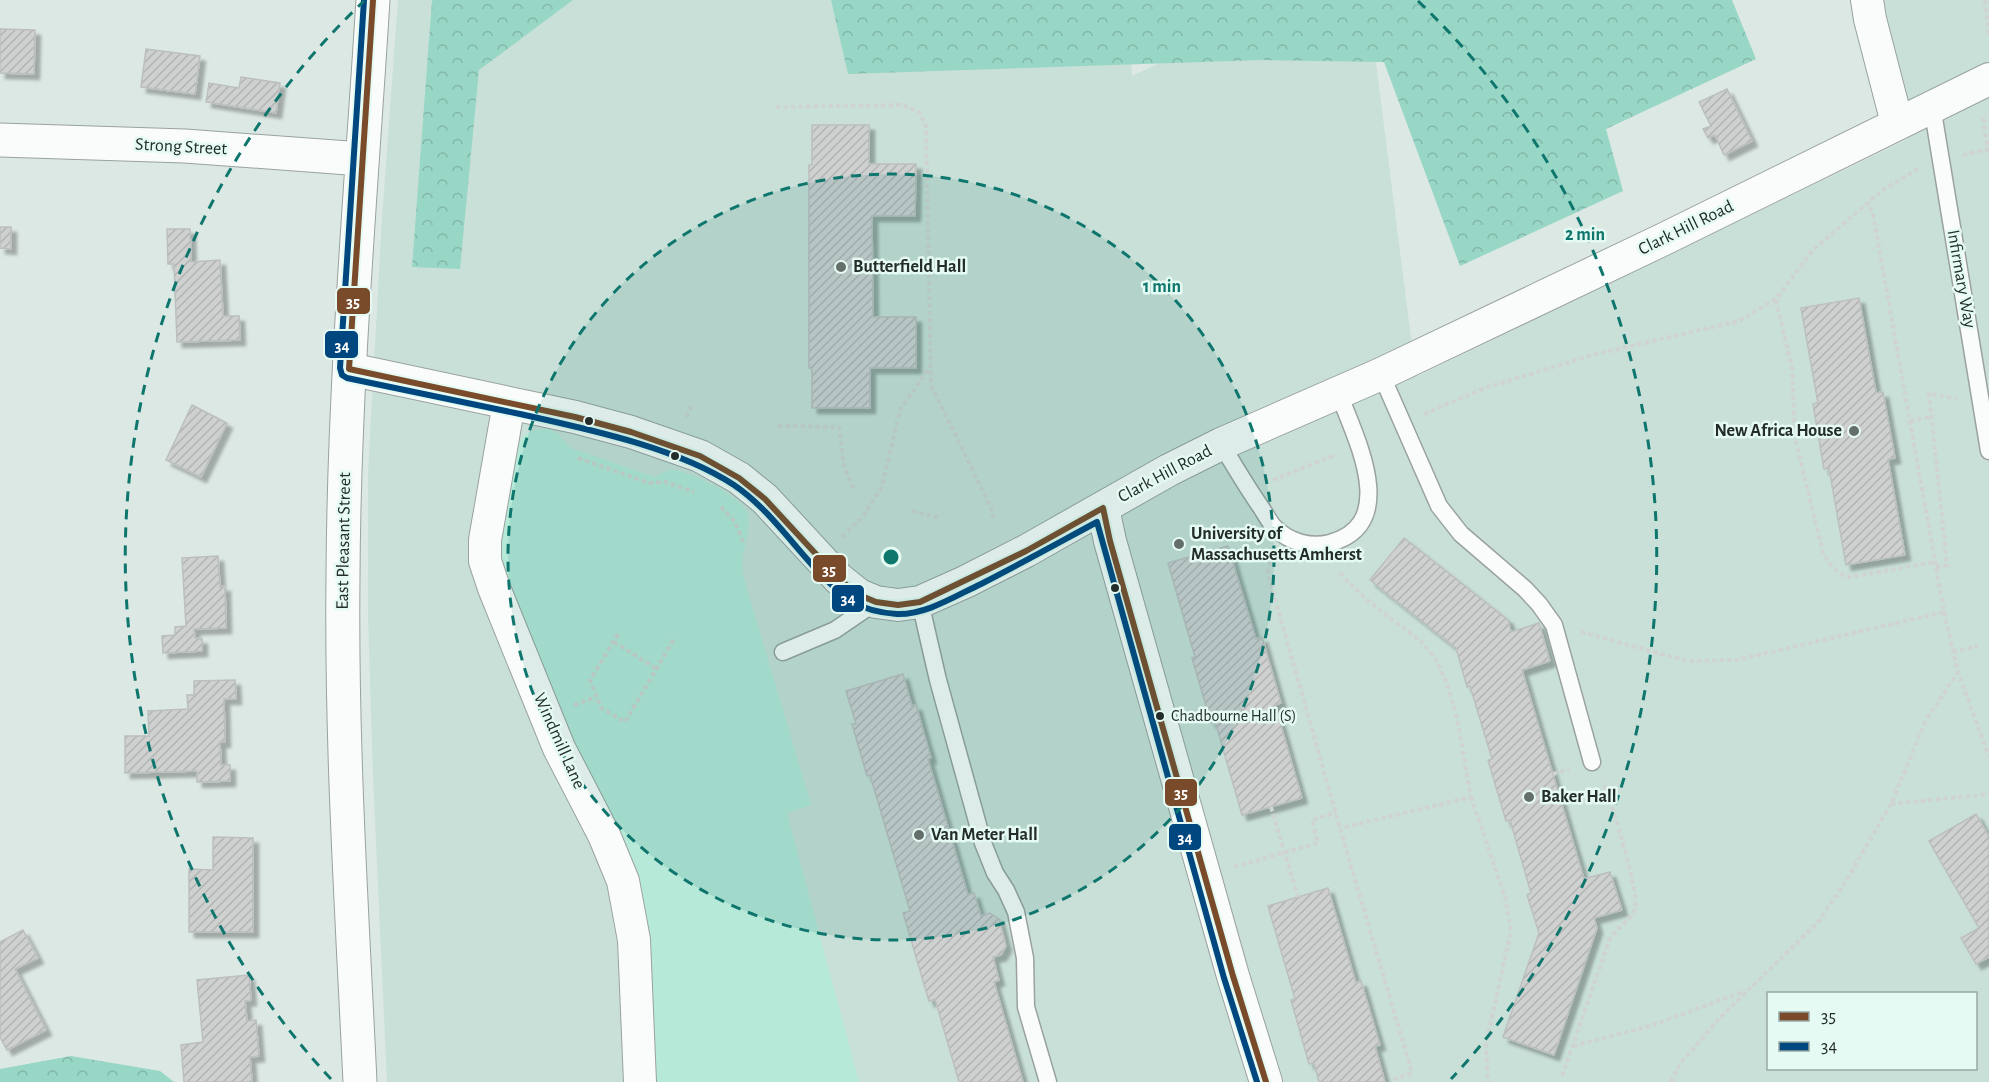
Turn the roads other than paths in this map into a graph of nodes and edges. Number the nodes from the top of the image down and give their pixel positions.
1 (373, 0) edge
2 (1867, 0) edge
3 (1989, 79) edge
4 (1932, 106) junction
5 (1897, 123) junction
6 (0, 140) edge
7 (362, 159) junction
8 (349, 369) junction
9 (1381, 374) junction
10 (1339, 394) junction
11 (510, 403) junction
12 (1221, 444) junction
13 (1989, 451) edge
14 (1103, 508) junction
15 (876, 602) junction
16 (920, 602) junction
17 (783, 652) dead end
18 (1592, 762) road end
19 (360, 1082) edge
20 (640, 1082) edge
21 (1048, 1082) edge
22 (1266, 1082) edge

1 - 7 main road, East Pleasant Street
2 - 5 street
3 - 4 street, Clark Hill Road
4 - 5 street, Clark Hill Road
4 - 13 lane, Infirmary Way
5 - 9 street, Clark Hill Road
6 - 7 main road, Strong Street
7 - 8 main road, East Pleasant Street
8 - 11 street, Clark Hill Road
8 - 19 main road, East Pleasant Street
9 - 10 street, Clark Hill Road
9 - 18 lane
10 - 12 street, Clark Hill Road
10 - 12 lane
11 - 15 street, Clark Hill Road
11 - 20 street, Windmill Lane
12 - 14 street, Clark Hill Road
14 - 16 street, Clark Hill Road
14 - 22 street
15 - 16 street, Clark Hill Road
15 - 17 lane
16 - 21 lane

